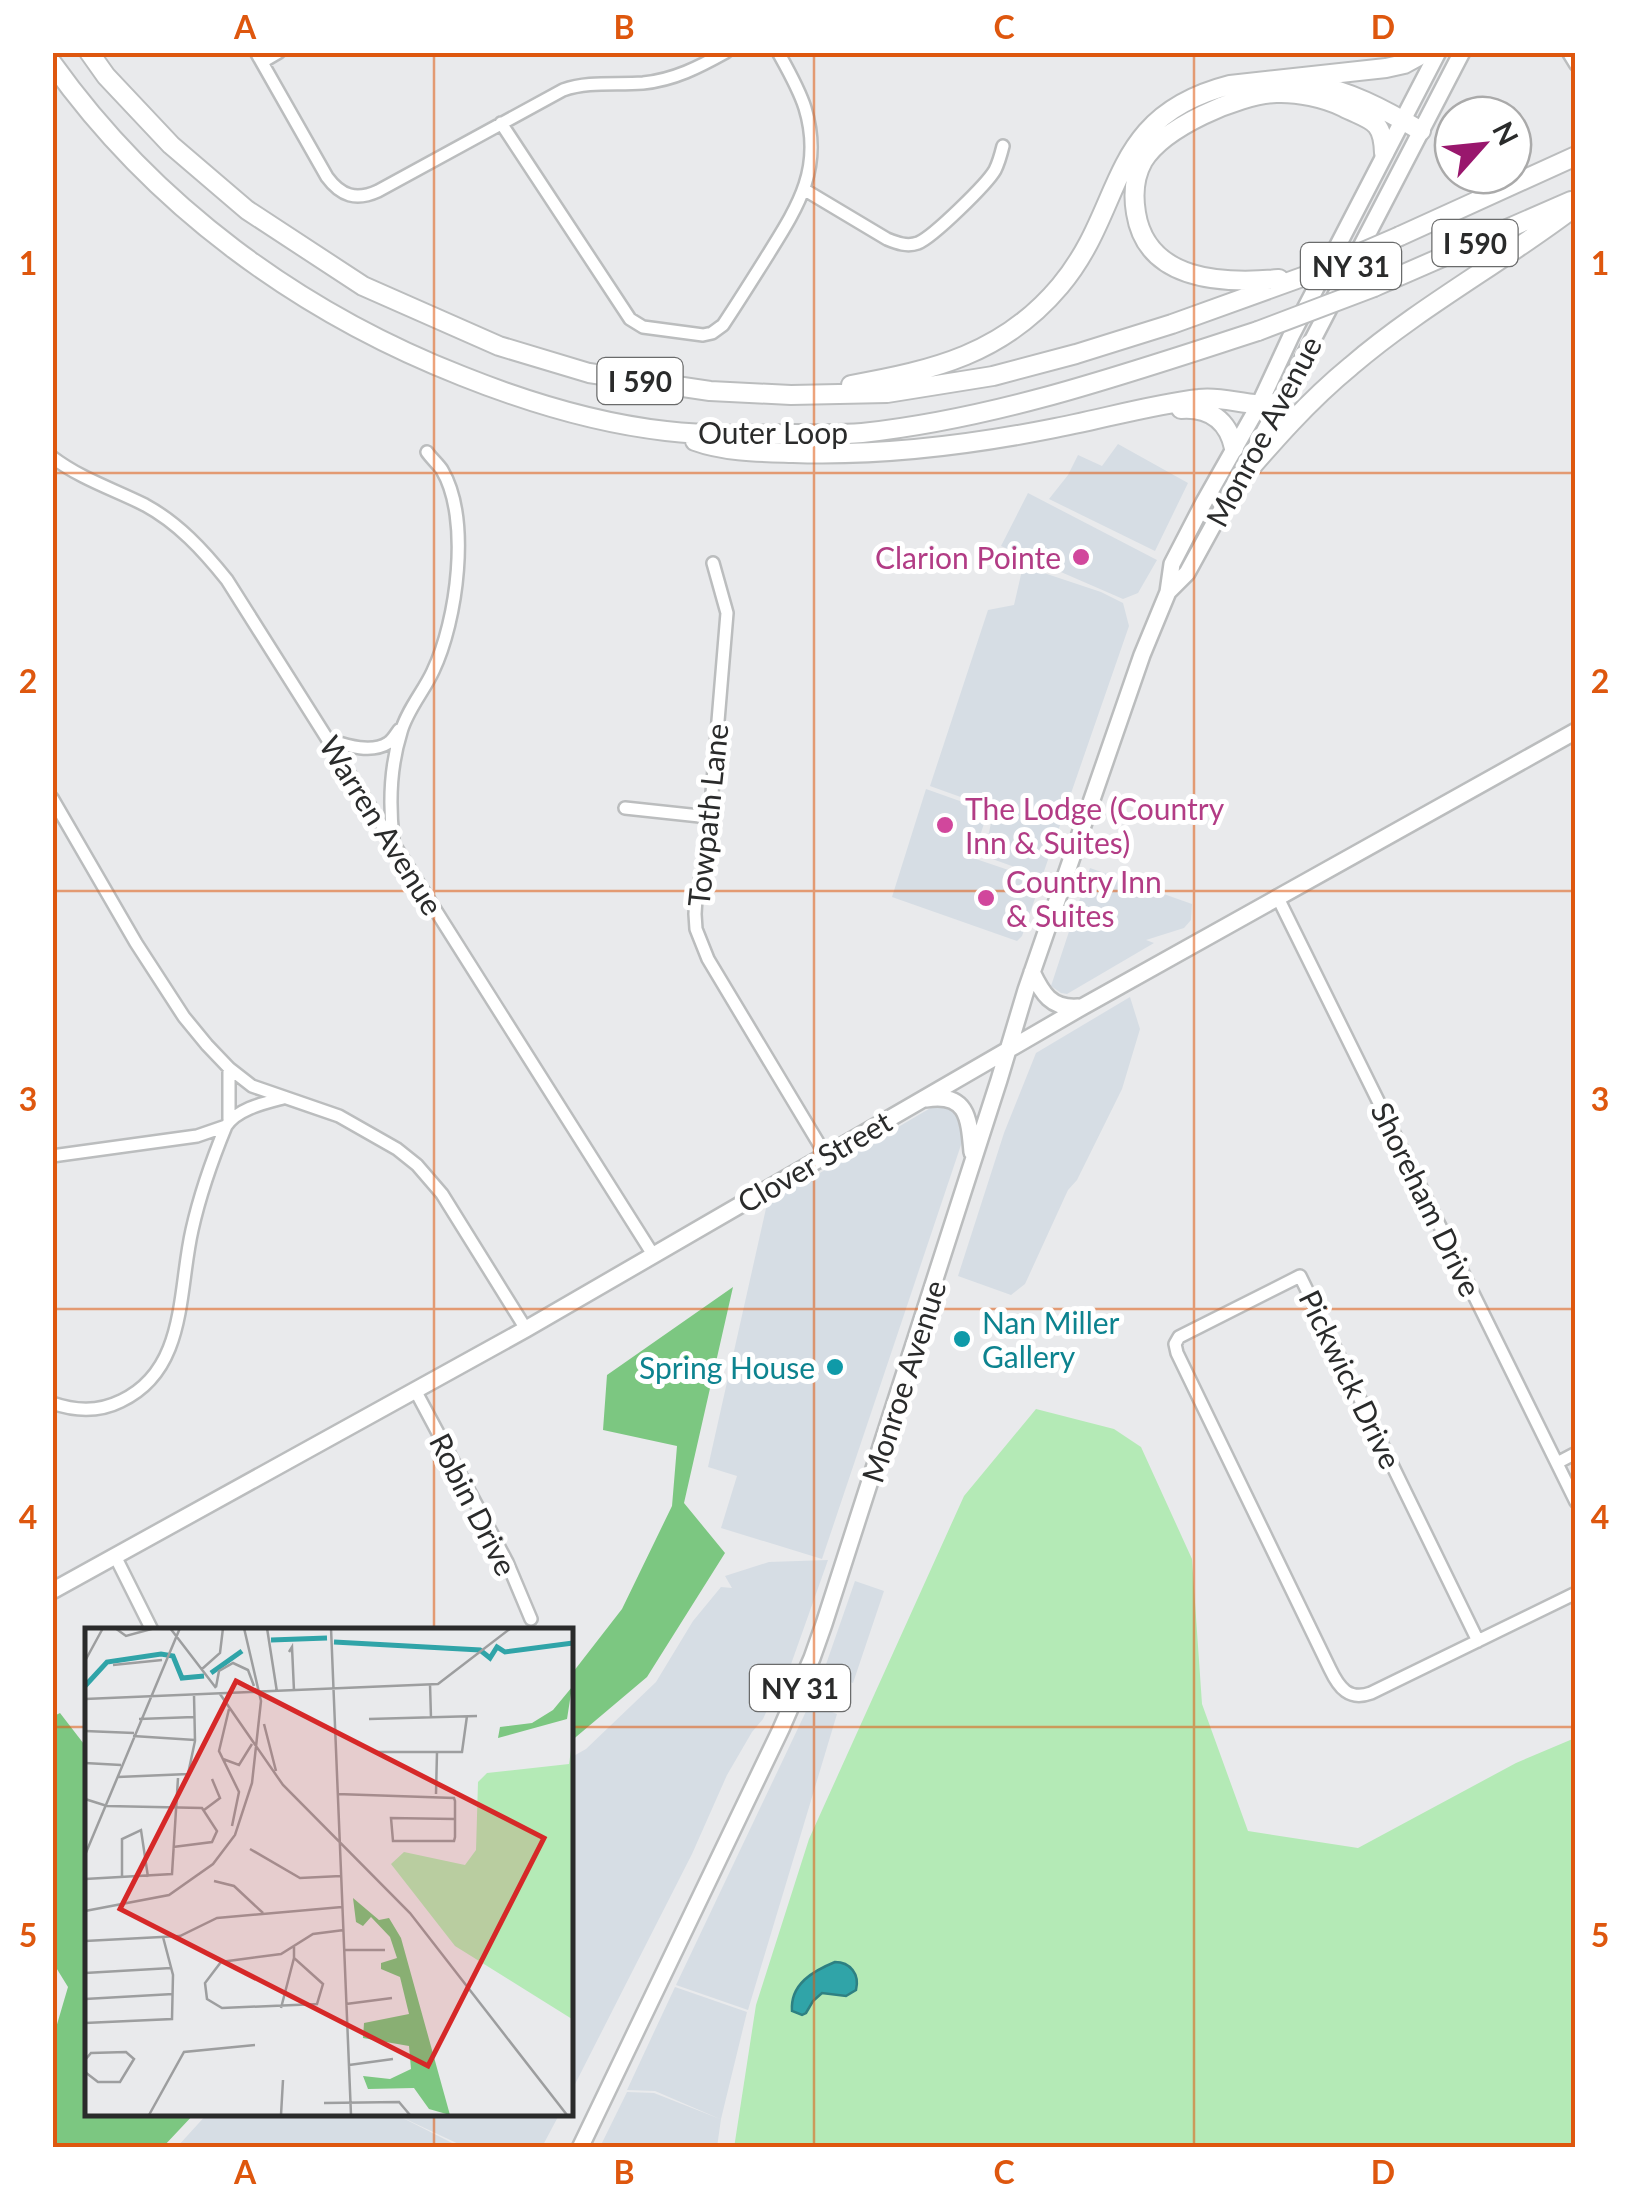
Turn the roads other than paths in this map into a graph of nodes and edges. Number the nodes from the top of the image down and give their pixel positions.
1 (88, 52) edge
2 (278, 52) edge
3 (726, 52) edge
4 (778, 52) edge
5 (1426, 52) edge
6 (1438, 52) edge
7 (1462, 52) edge
8 (1568, 52) edge
9 (259, 57) edge
10 (52, 63) edge
11 (1576, 66) edge
12 (1285, 78) junction
13 (1402, 120) junction
14 (501, 122) junction
15 (1421, 130) junction
16 (1003, 146) dead end
17 (1384, 153) junction
18 (1576, 156) edge
19 (805, 190) junction
20 (1576, 202) edge
21 (1283, 282) junction
22 (792, 396) junction
23 (1281, 401) junction
24 (1259, 405) junction
25 (1146, 410) junction
26 (666, 431) junction
27 (1234, 448) junction
28 (426, 452) dead end
29 (52, 457) edge
30 (1234, 487) junction
31 (712, 563) dead end
32 (1168, 592) junction
33 (402, 727) junction
34 (1576, 731) edge
35 (329, 740) junction
36 (52, 798) edge
37 (625, 808) dead end
38 (709, 816) junction
39 (394, 842) junction
40 (1277, 896) junction
41 (1032, 972) junction
42 (1082, 1006) junction
43 (1008, 1050) junction
44 (229, 1068) junction
45 (284, 1098) junction
46 (922, 1099) junction
47 (228, 1122) junction
48 (825, 1154) junction
49 (52, 1156) edge
50 (973, 1160) junction
51 (652, 1254) junction
52 (526, 1328) junction
53 (415, 1390) junction
54 (52, 1404) edge
55 (1576, 1454) edge
56 (1557, 1462) junction
57 (1576, 1502) edge
58 (115, 1556) junction
59 (52, 1590) edge
60 (1576, 1593) edge
61 (531, 1619) dead end
62 (151, 1628) edge
63 (1478, 1641) junction
64 (580, 2148) edge

1 - 22 highway, Outer Loop / I 590
2 - 9 street
3 - 14 street
4 - 19 street
5 - 12 highway
6 - 13 main road, Monroe Avenue / NY 31
7 - 15 main road, Monroe Avenue / NY 31
8 - 11 street
9 - 14 street
10 - 26 highway, Outer Loop / I 590
12 - 13 highway
12 - 22 highway
13 - 15 highway
13 - 17 main road, Monroe Avenue / NY 31
14 - 19 street
15 - 23 main road, Monroe Avenue / NY 31
16 - 19 street
17 - 21 highway
17 - 24 main road, Monroe Avenue / NY 31
18 - 21 highway, I 590, bridge
20 - 26 highway, Outer Loop / I 590, bridge
20 - 30 highway
21 - 22 highway, Outer Loop / I 590
23 - 24 highway
23 - 30 main road, Monroe Avenue / NY 31
24 - 25 highway
24 - 27 main road, Monroe Avenue / NY 31
25 - 26 highway
25 - 27 highway
27 - 32 main road, Monroe Avenue / NY 31
28 - 33 street
29 - 35 street, Warren Avenue
30 - 32 main road, Monroe Avenue / NY 31
31 - 38 street, Towpath Lane
32 - 41 main road, Monroe Avenue / NY 31
33 - 35 street
33 - 39 street
34 - 40 main road, Clover Street
35 - 39 street, Warren Avenue
36 - 44 street
37 - 38 street
38 - 48 street, Towpath Lane
39 - 51 street, Warren Avenue
40 - 42 main road, Clover Street
40 - 56 street, Shoreham Drive
41 - 42 main road
41 - 43 main road, Monroe Avenue / NY 31
42 - 43 main road, Clover Street
43 - 46 main road, Clover Street
43 - 50 main road, Monroe Avenue / NY 31
44 - 45 street
44 - 47 street
45 - 47 street
45 - 52 street
46 - 48 main road, Clover Street
46 - 50 main road
47 - 49 street
47 - 54 street
48 - 51 main road, Clover Street
50 - 64 main road, Monroe Avenue / NY 31
51 - 52 main road, Clover Street
52 - 53 main road, Clover Street
53 - 58 main road, Clover Street
53 - 61 street, Robin Drive
55 - 56 street
56 - 57 street, Shoreham Drive
58 - 59 main road, Clover Street
58 - 62 street
60 - 63 street
63 - 63 street, Pickwick Drive

